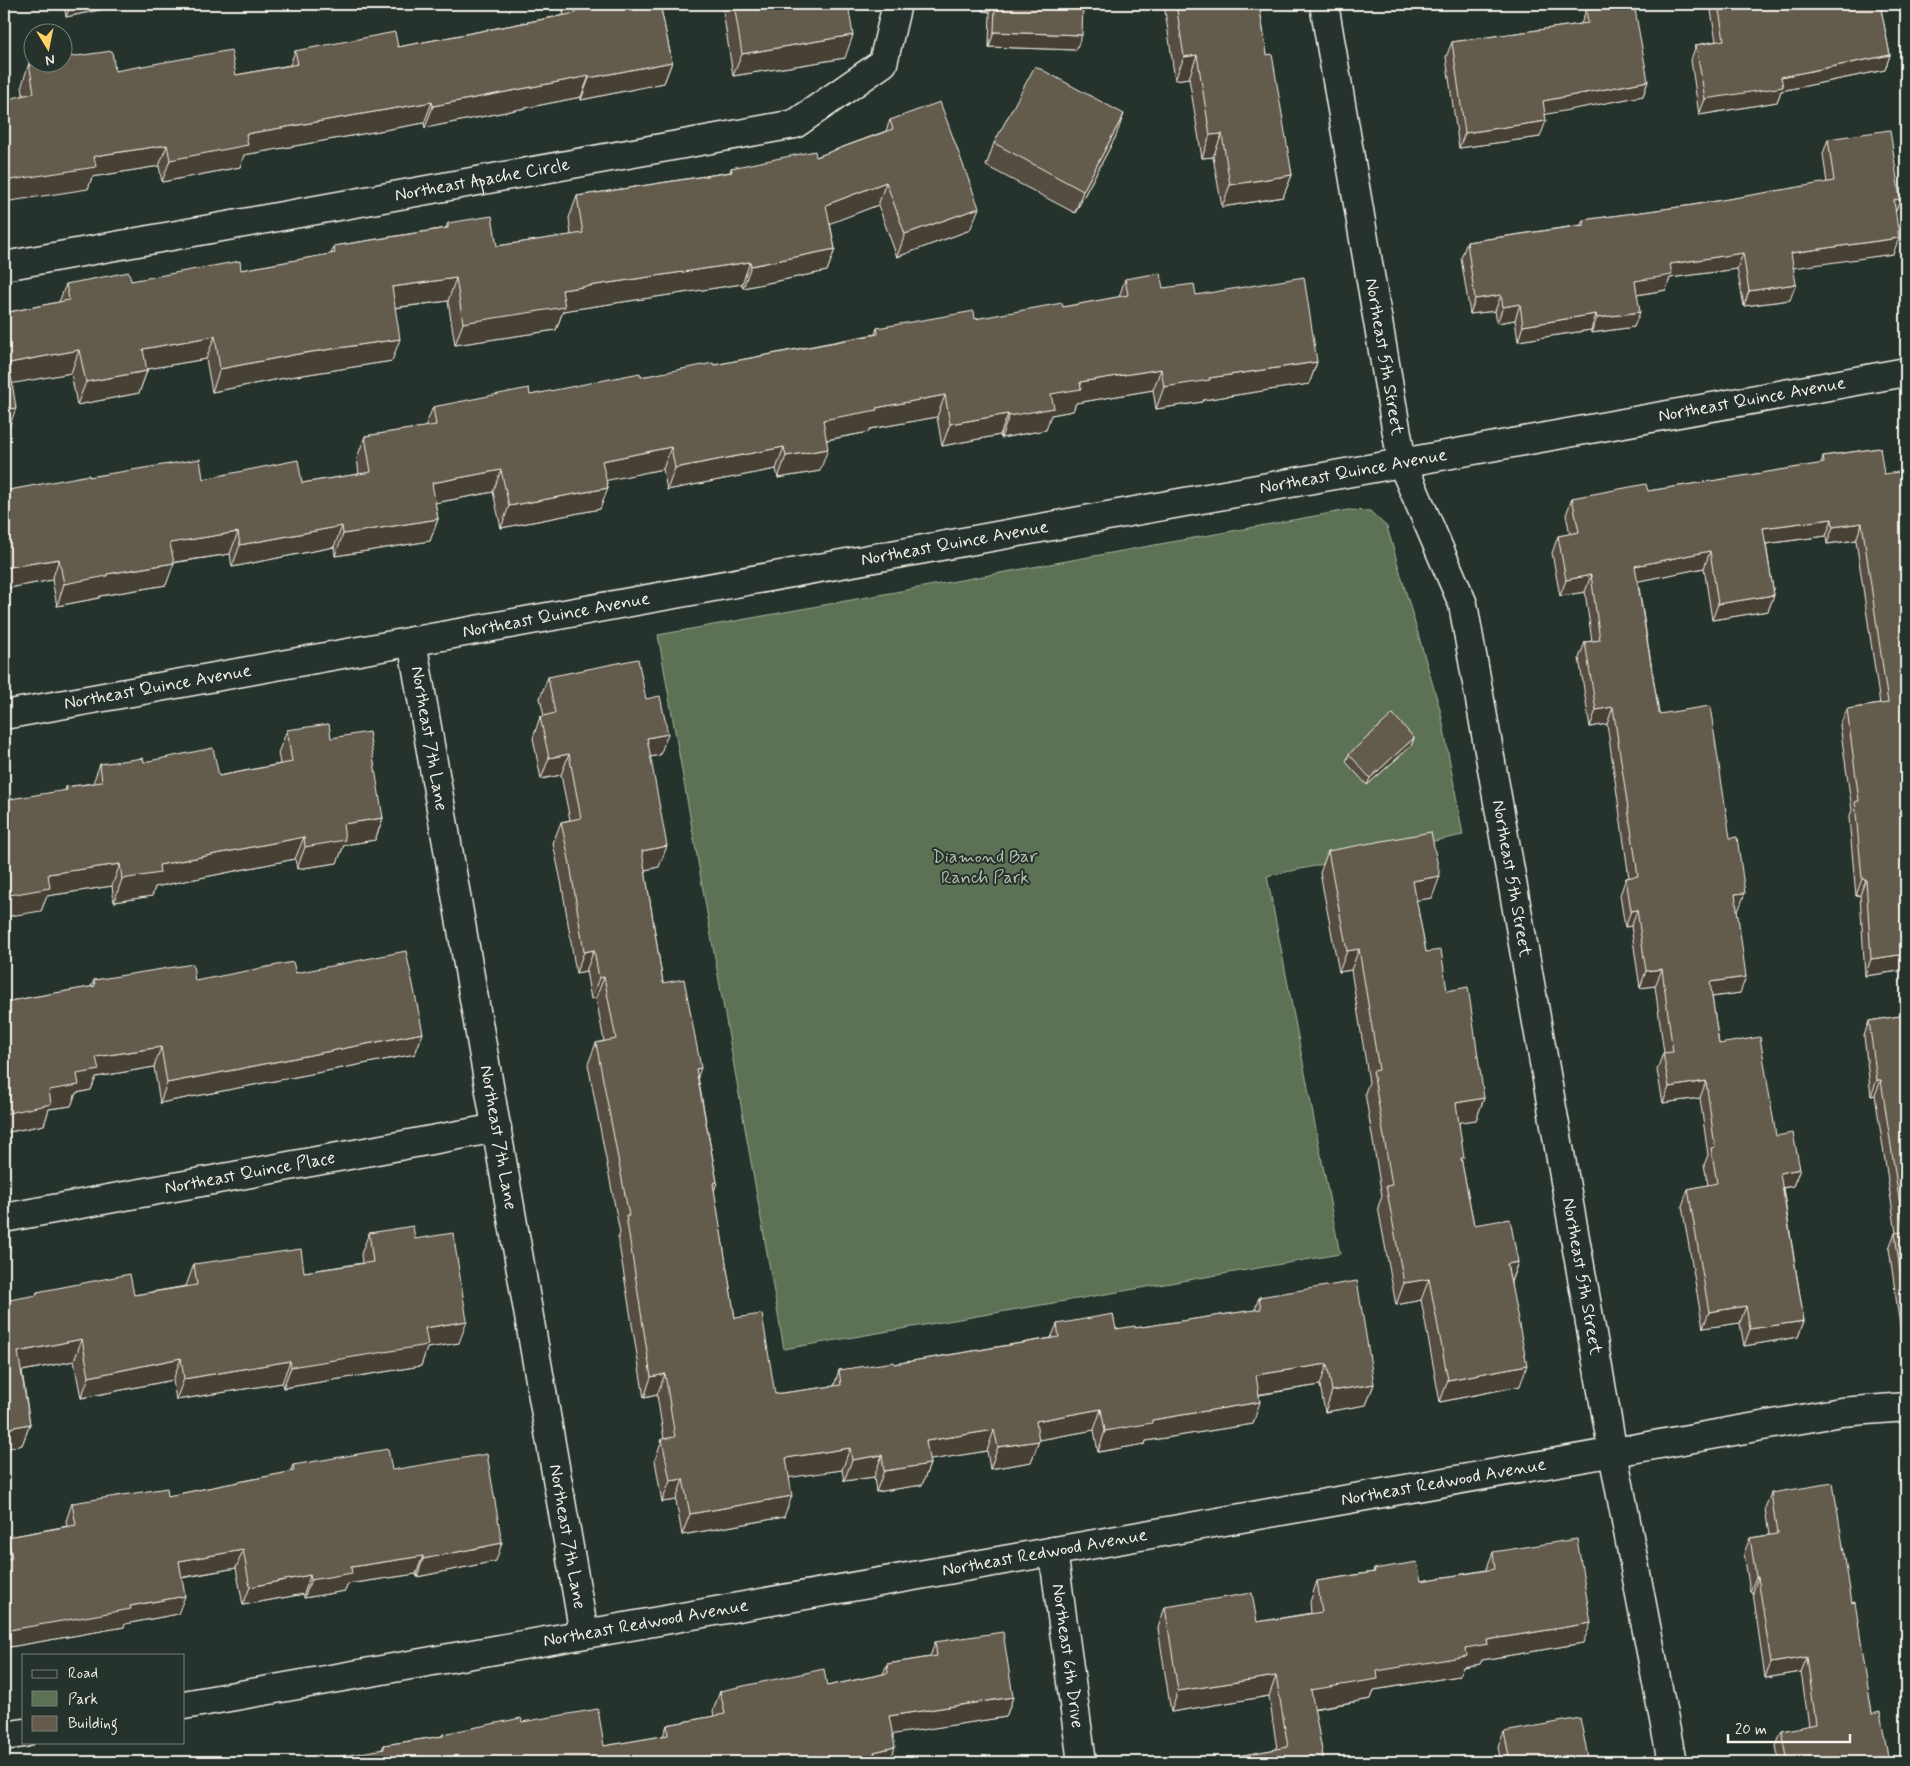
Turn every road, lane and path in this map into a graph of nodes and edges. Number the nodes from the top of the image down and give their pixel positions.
1 (897, 4) edge
2 (1324, 4) edge
3 (4, 266) edge
4 (1906, 372) edge
5 (1402, 462) junction
6 (412, 641) junction
7 (4, 715) edge
8 (497, 1128) junction
9 (4, 1218) edge
10 (1906, 1407) edge
11 (1613, 1452) junction
12 (1053, 1551) junction
13 (584, 1634) junction
14 (185, 1704) edge
15 (22, 1733) edge
16 (4, 1736) edge
17 (1082, 1762) edge
18 (1672, 1762) edge

1 - 3 street, Northeast Apache Circle
2 - 5 street, Northeast 5th Street
4 - 5 street, Northeast Quince Avenue
5 - 6 street, Northeast Quince Avenue
5 - 11 street, Northeast 5th Street
6 - 7 street, Northeast Quince Avenue
6 - 8 street, Northeast 7th Lane
8 - 9 street, Northeast Quince Place
8 - 13 street, Northeast 7th Lane
10 - 11 street, Northeast Redwood Avenue
11 - 12 street, Northeast Redwood Avenue
11 - 18 street, Northeast 5th Street
12 - 13 street, Northeast Redwood Avenue
12 - 17 street, Northeast 6th Drive
13 - 14 street, Northeast Redwood Avenue
15 - 16 street

